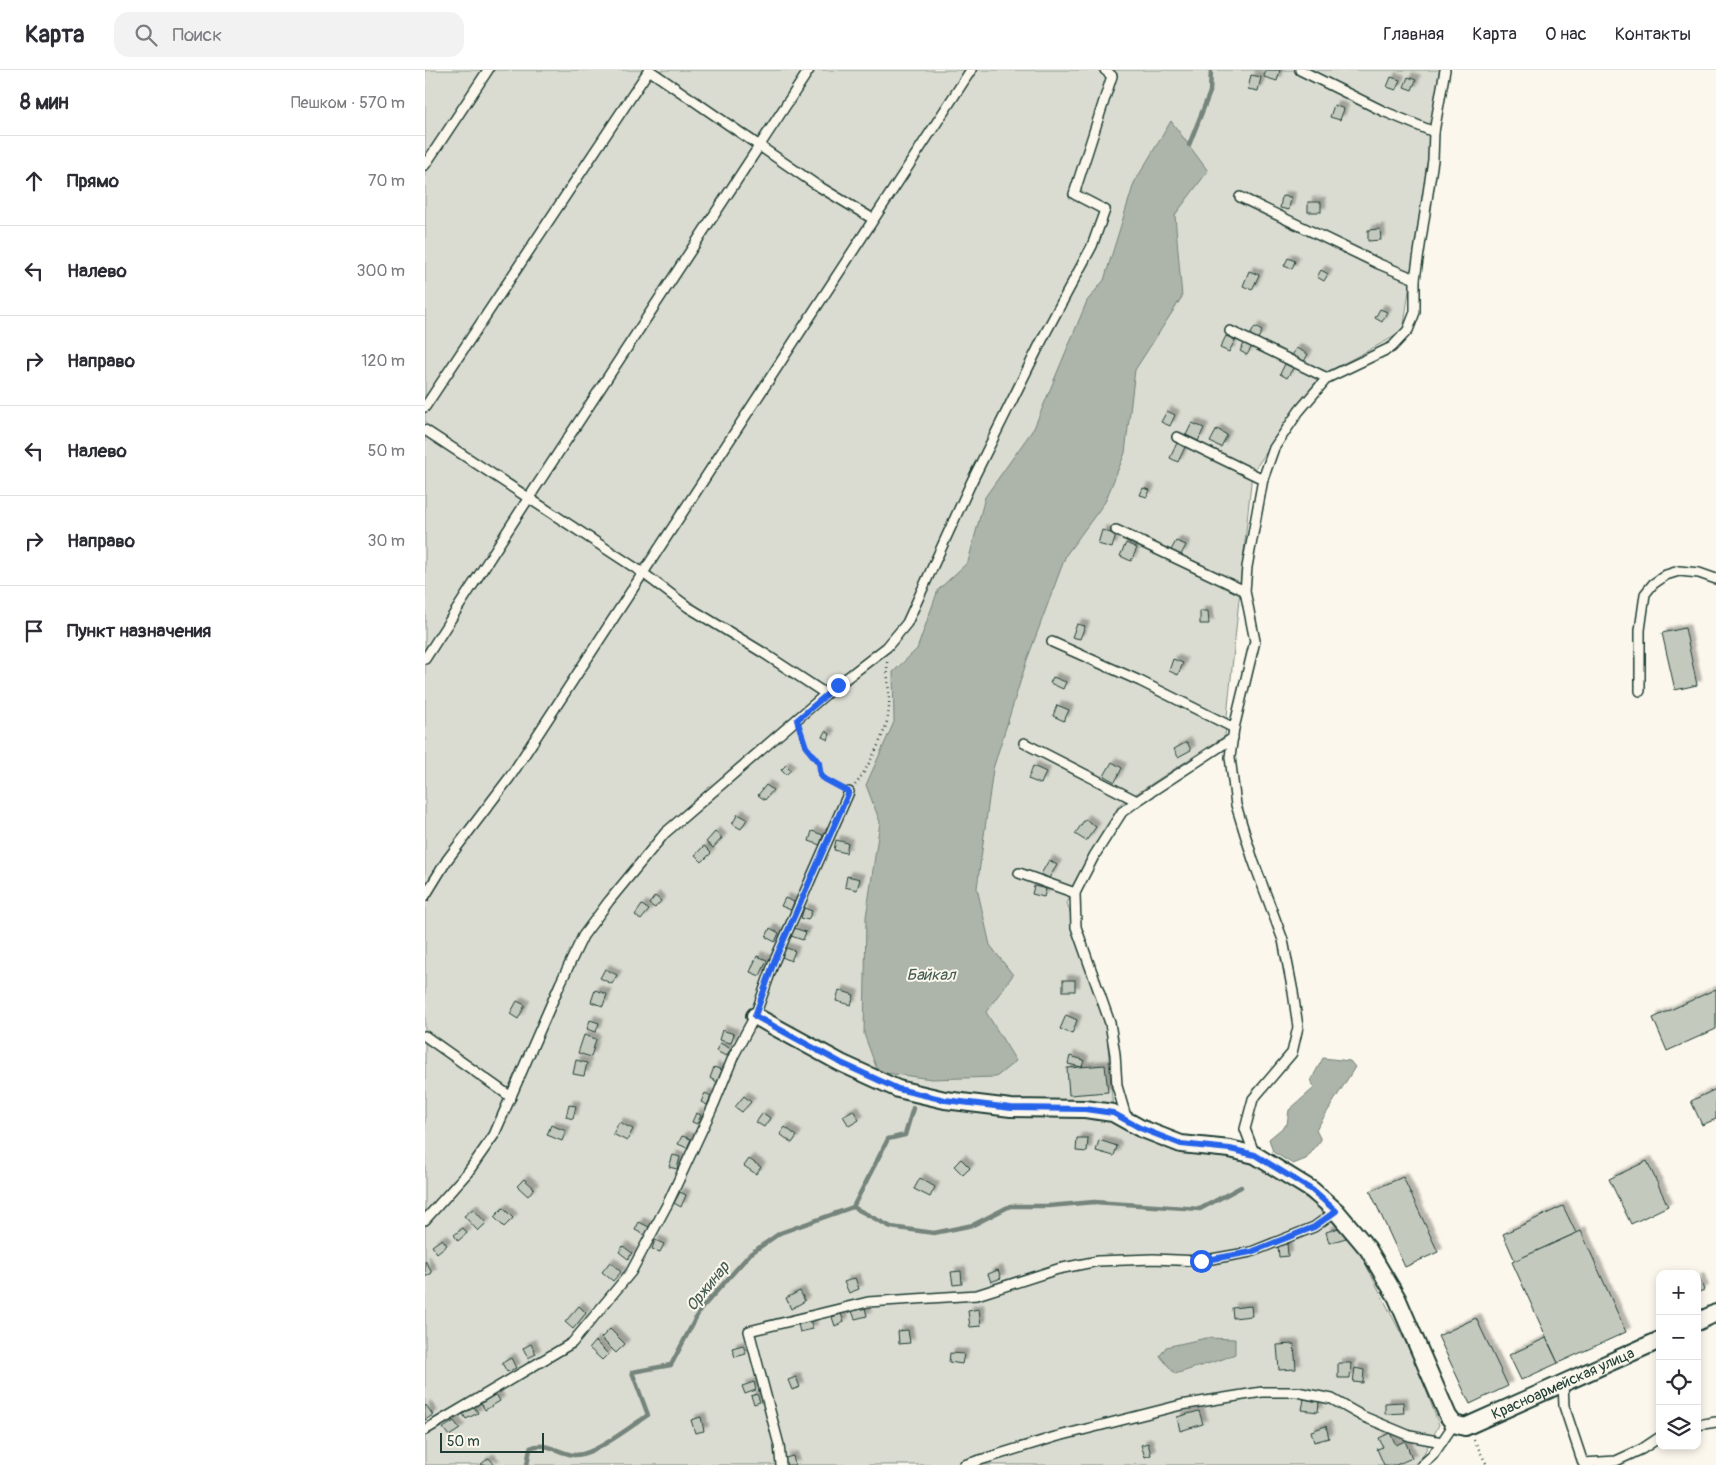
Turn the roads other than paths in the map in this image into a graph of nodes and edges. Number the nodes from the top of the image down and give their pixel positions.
1 (488, 70) edge
2 (809, 70) edge
3 (971, 70) edge
4 (1105, 70) edge
5 (1300, 70) edge
6 (1445, 70) edge
7 (1434, 132) junction
8 (760, 146) junction
9 (425, 165) edge
10 (1240, 197) dead end
11 (873, 219) junction
12 (1415, 279) junction
13 (1230, 331) dead end
14 (1327, 378) junction
15 (425, 407) edge
16 (425, 430) edge
17 (1177, 437) dead end
18 (1263, 479) junction
19 (528, 499) junction
20 (1115, 530) dead end
21 (643, 573) junction
22 (1716, 580) edge
23 (1245, 591) junction
24 (1051, 642) dead end
25 (425, 659) edge
26 (1640, 691) dead end
27 (826, 694) junction
28 (1234, 728) junction
29 (1233, 738) junction
30 (1024, 743) dead end
31 (849, 792) road end
32 (1137, 801) junction
33 (1019, 873) dead end
34 (1075, 894) junction
35 (425, 896) edge
36 (755, 1016) junction
37 (425, 1036) edge
38 (511, 1097) junction
39 (1127, 1120) junction
40 (1255, 1155) junction
41 (1336, 1211) junction
42 (425, 1220) edge
43 (1716, 1313) edge
44 (1701, 1320) edge
45 (1656, 1342) edge
46 (1563, 1383) junction
47 (1716, 1422) edge
48 (1701, 1424) edge
49 (1460, 1426) junction
50 (425, 1430) edge
51 (1656, 1440) edge
52 (1442, 1442) junction
53 (1581, 1464) edge
54 (781, 1465) edge
55 (964, 1465) edge
56 (1422, 1465) edge

1 - 9 lane
2 - 8 lane
3 - 11 lane
4 - 27 lane
5 - 7 lane
6 - 7 lane
7 - 12 lane
8 - 11 lane
8 - 15 lane
8 - 19 lane
10 - 12 lane
11 - 21 lane
12 - 14 lane
13 - 14 lane
14 - 18 lane
16 - 19 lane
17 - 18 lane
18 - 23 lane
19 - 21 lane
19 - 25 lane
20 - 23 lane
21 - 27 lane
21 - 35 lane
22 - 26 lane
23 - 28 lane
24 - 28 lane
27 - 38 lane
28 - 29 lane
29 - 32 lane
29 - 40 lane
30 - 32 lane
31 - 36 lane
32 - 34 lane
33 - 34 lane
34 - 39 lane
36 - 39 street
36 - 50 lane
37 - 38 lane
38 - 42 lane
39 - 40 street
40 - 41 street
41 - 49 street
41 - 54 lane
43 - 44 street
45 - 46 street, Красноармейская улица
46 - 49 street, Красноармейская улица
46 - 53 lane
47 - 48 lane
49 - 52 lane
51 - 53 lane
52 - 55 lane
52 - 56 lane

